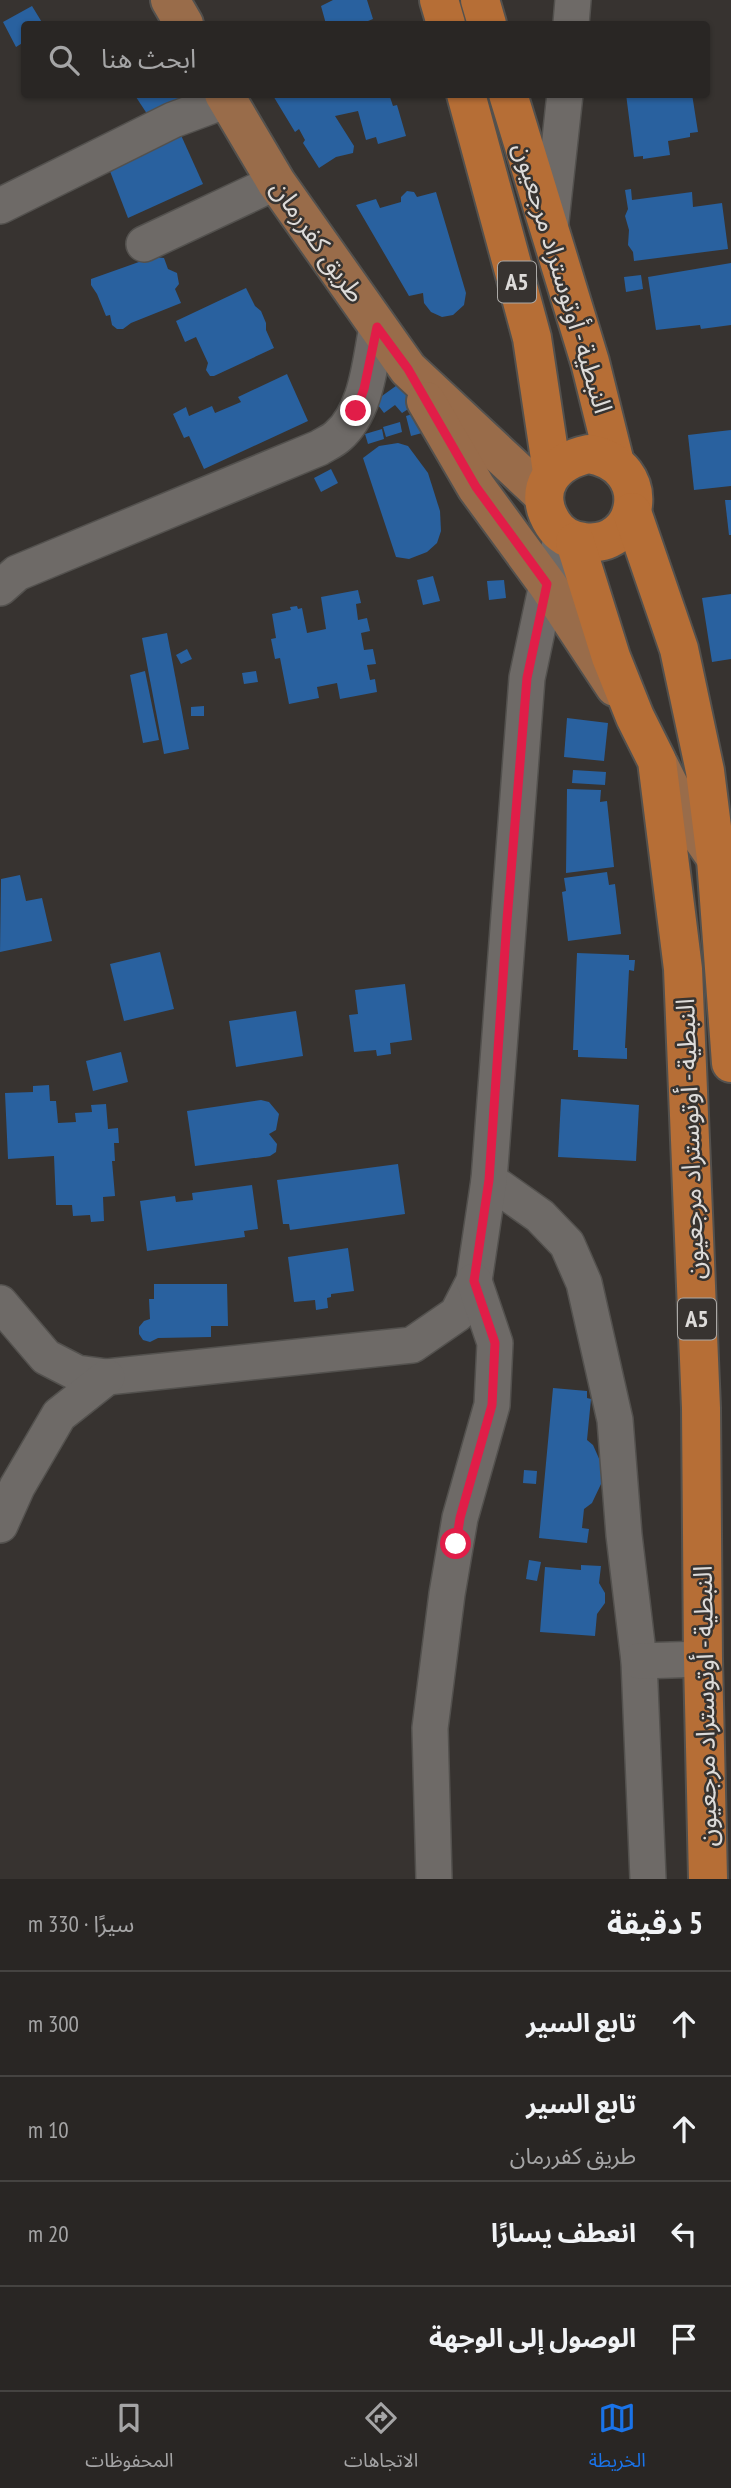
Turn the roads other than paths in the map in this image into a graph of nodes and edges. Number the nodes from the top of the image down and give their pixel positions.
1 (170, 0) edge
2 (439, 0) edge
3 (480, 0) edge
4 (573, 0) edge
5 (182, 21) edge
6 (445, 21) edge
7 (486, 21) edge
8 (571, 21) edge
9 (224, 98) edge
10 (227, 98) edge
11 (467, 98) edge
12 (509, 98) edge
13 (565, 98) edge
14 (276, 182) junction
15 (0, 206) edge
16 (550, 235) junction
17 (144, 244) dead end
18 (377, 327) junction
19 (408, 369) junction
20 (615, 463) junction
21 (548, 484) junction
22 (632, 512) junction
23 (569, 538) junction
24 (547, 584) junction
25 (0, 588) edge
26 (635, 717) junction
27 (657, 761) junction
28 (724, 868) edge
29 (731, 1063) edge
30 (489, 1180) junction
31 (474, 1281) junction
32 (0, 1303) edge
33 (107, 1377) junction
34 (0, 1525) edge
35 (703, 1659) junction
36 (639, 1661) junction
37 (434, 1879) edge
38 (648, 1879) edge
39 (708, 1879) edge

1 - 5 main road
2 - 6 highway
3 - 7 highway
4 - 8 street
9 - 15 street
10 - 14 main road, طريق كفررمان
11 - 21 highway, النبطية - أوتوستراد مرجعيون / A5
12 - 16 highway, النبطية - أوتوستراد مرجعيون / A5
13 - 16 street
14 - 17 street
14 - 18 main road, طريق كفررمان
16 - 20 highway, النبطية - أوتوستراد مرجعيون / A5
18 - 19 main road, طريق كفررمان
18 - 25 street
19 - 21 main road, طريق كفررمان
19 - 24 main road
20 - 21 highway
20 - 22 highway, A5
21 - 23 highway, A5
22 - 23 highway
22 - 28 highway, النبطية - أوتوستراد مرجعيون / A5
23 - 24 street
23 - 26 highway, النبطية - أوتوستراد مرجعيون / A5
24 - 26 main road
24 - 30 street
26 - 27 highway, النبطية - أوتوستراد مرجعيون / A5
27 - 28 main road
27 - 35 highway, النبطية - أوتوستراد مرجعيون / A5
28 - 29 highway, النبطية - أوتوستراد مرجعيون / A5
30 - 31 street
30 - 36 street
31 - 33 street
31 - 37 street
32 - 33 street
33 - 34 street
35 - 36 street
35 - 39 highway, النبطية - أوتوستراد مرجعيون / A5
36 - 38 street

